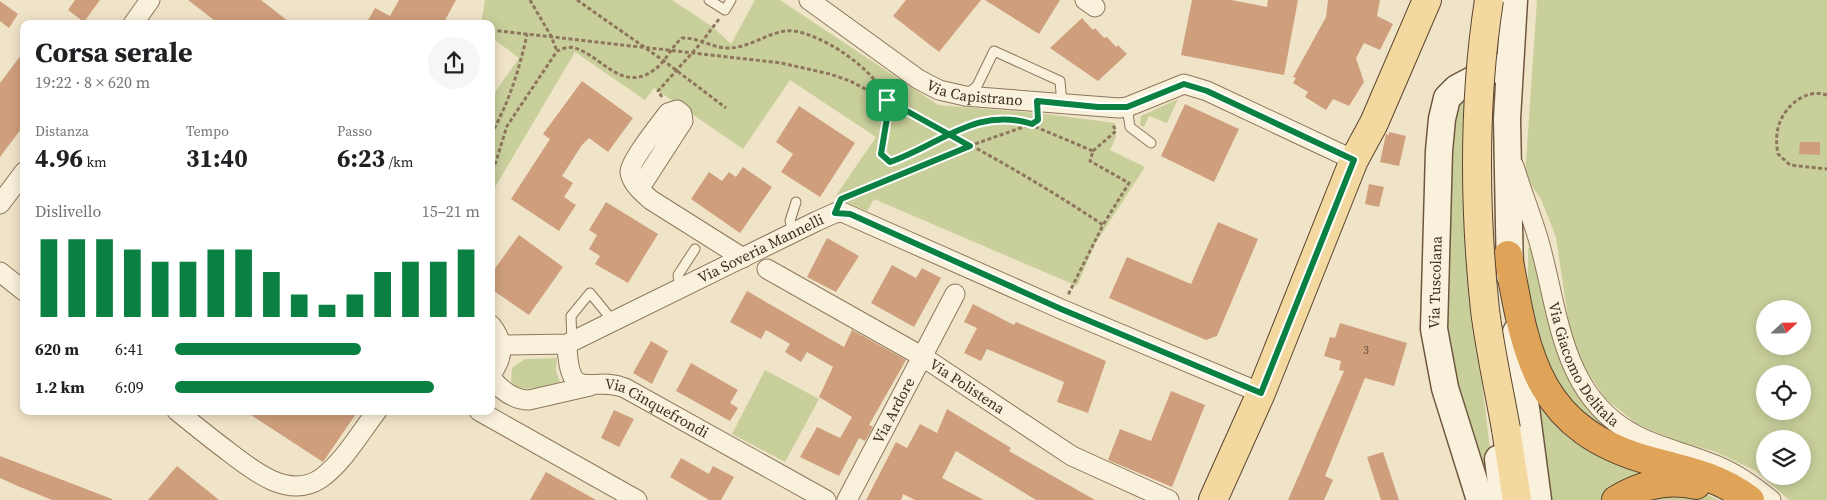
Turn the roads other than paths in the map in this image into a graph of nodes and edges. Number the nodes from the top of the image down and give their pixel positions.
1 (150, 0) edge
2 (709, 0) edge
3 (731, 0) edge
4 (810, 0) edge
5 (1413, 0) edge
6 (1427, 0) edge
7 (1489, 0) edge
8 (1514, 0) edge
9 (136, 20) edge
10 (1510, 60) junction
11 (965, 96) junction
12 (1062, 104) junction
13 (1127, 107) junction
14 (670, 111) road end
15 (1507, 137) junction
16 (1151, 143) dead end
17 (1354, 160) junction
18 (20, 177) edge
19 (796, 202) dead end
20 (0, 204) edge
21 (793, 232) junction
22 (695, 249) dead end
23 (1508, 255) junction
24 (743, 258) junction
25 (767, 269) dead end
26 (0, 272) edge
27 (20, 287) edge
28 (680, 288) junction
29 (955, 294) dead end
30 (613, 321) junction
31 (496, 334) edge
32 (570, 343) junction
33 (1490, 347) junction
34 (923, 357) junction
35 (495, 368) edge
36 (495, 380) edge
37 (590, 386) junction
38 (1261, 393) junction
39 (182, 415) edge
40 (374, 415) edge
41 (486, 415) edge
42 (637, 500) edge
43 (826, 500) edge
44 (847, 500) edge
45 (1169, 500) edge
46 (1213, 500) edge
47 (1480, 500) edge
48 (1503, 500) edge
49 (1517, 500) edge
50 (1538, 500) edge
51 (1616, 500) edge
52 (1726, 500) edge
53 (1750, 500) edge
54 (1771, 500) edge

1 - 9 street
2 - 3 lane
4 - 11 street, Via Capistrano
5 - 17 main road
6 - 17 main road
7 - 33 main road, bridge
8 - 10 main road
10 - 15 main road
10 - 47 main road, Via Tuscolana
11 - 12 street, Via Capistrano
11 - 12 lane
12 - 13 street, Via Capistrano
13 - 16 lane
13 - 17 street, Via Capistrano
14 - 24 street
15 - 23 main road
15 - 54 street, Via Giacomo Delitala
17 - 38 main road
18 - 20 street
19 - 21 lane
21 - 24 street, Via Soveria Mannelli
21 - 38 street, Via Soveria Mannelli
22 - 28 lane
23 - 50 main road
23 - 53 highway
24 - 28 street, Via Soveria Mannelli
25 - 34 street, Via Polistena
26 - 27 street
28 - 30 street, Via Soveria Mannelli
29 - 34 street, Via Ardore
30 - 32 street, Via Soveria Mannelli
30 - 32 lane
31 - 32 street
31 - 35 street
32 - 37 street, Via Cinquefrondi
33 - 48 main road
33 - 49 main road, bridge
34 - 44 street, Via Ardore
34 - 45 street, Via Polistena
36 - 37 street
37 - 43 street, Via Cinquefrondi
38 - 46 main road
39 - 40 street
41 - 42 street
51 - 52 highway

